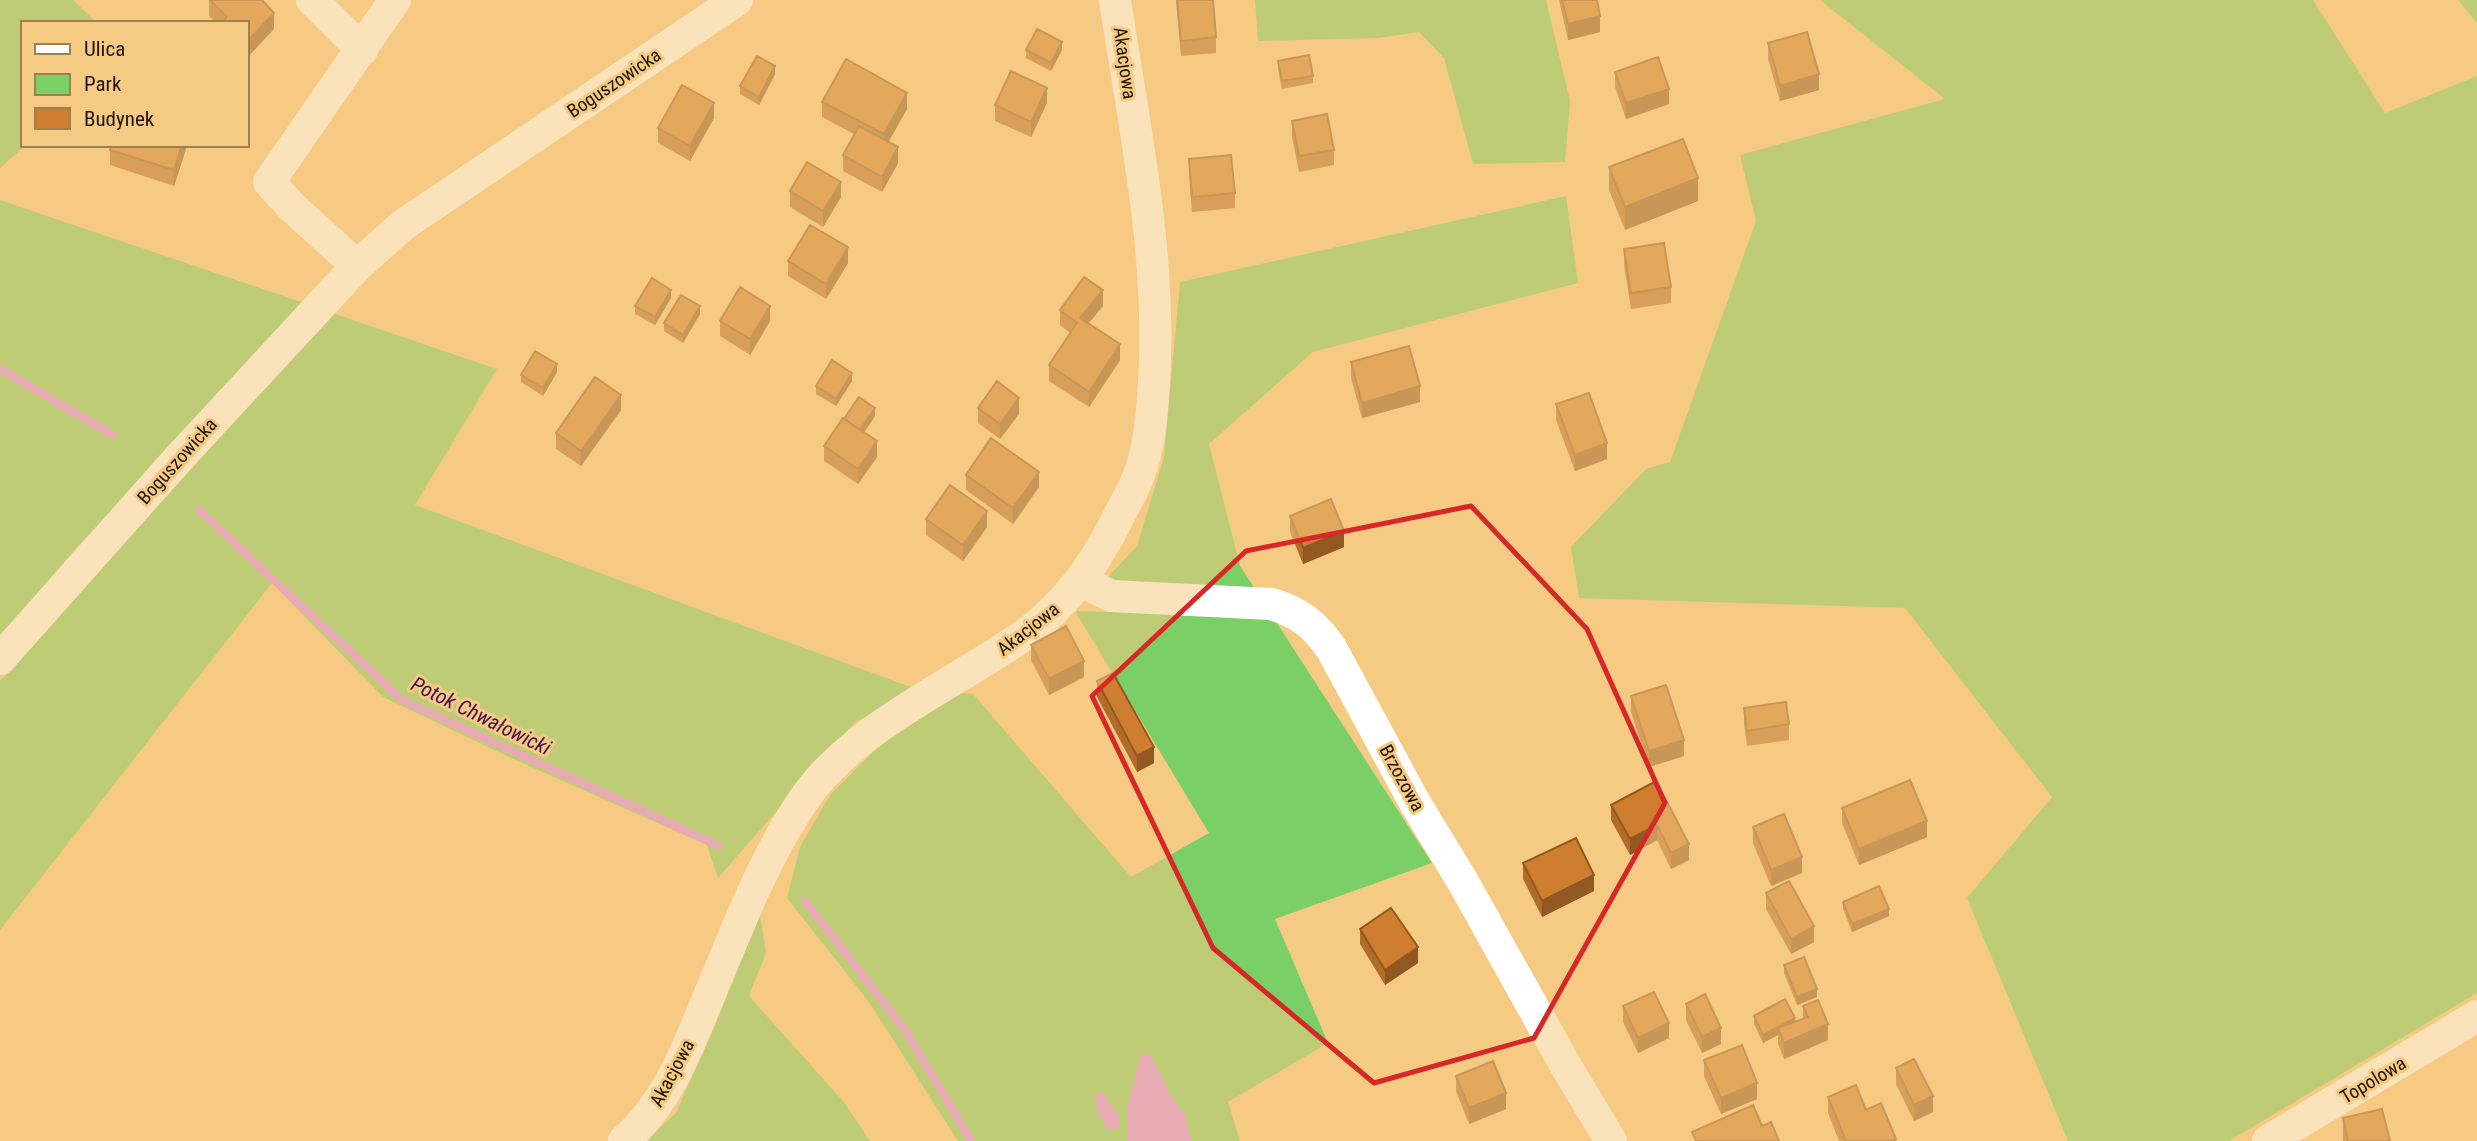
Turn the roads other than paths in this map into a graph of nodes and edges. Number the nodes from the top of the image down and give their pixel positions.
1 (312, 0) edge
2 (395, 0) edge
3 (737, 0) edge
4 (1115, 0) edge
5 (362, 50) junction
6 (357, 266) junction
7 (1082, 581) junction
8 (0, 659) edge
9 (2477, 1016) edge
10 (624, 1141) edge
11 (1611, 1141) edge
12 (2268, 1141) edge

1 - 5 street
2 - 5 street
3 - 6 street, Boguszowicka
4 - 7 street, Akacjowa
5 - 6 street
6 - 8 street, Boguszowicka
7 - 10 street, Akacjowa
7 - 11 street, Brzozowa
9 - 12 street, Topolowa

